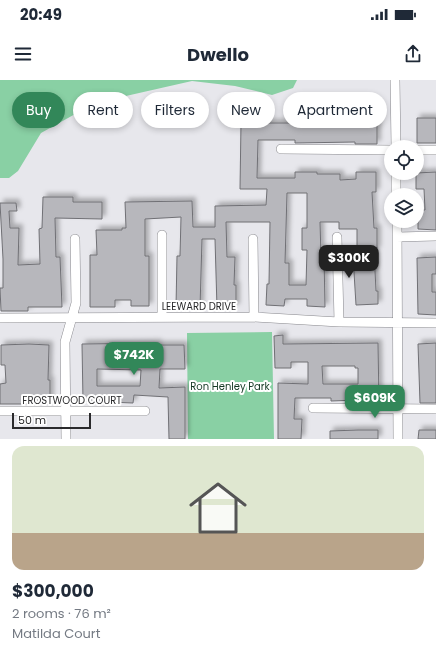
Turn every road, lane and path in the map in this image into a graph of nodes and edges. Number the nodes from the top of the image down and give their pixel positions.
1 (395, 80) edge
2 (396, 140) edge
3 (281, 149) dead end
4 (384, 150) edge
5 (424, 150) edge
6 (436, 150) edge
7 (397, 228) edge
8 (162, 235) dead end
9 (436, 236) edge
10 (338, 237) dead end
11 (397, 237) junction
12 (253, 238) dead end
13 (75, 240) dead end
14 (254, 317) junction
15 (0, 318) edge
16 (71, 318) junction
17 (162, 318) junction
18 (339, 322) junction
19 (397, 323) junction
20 (436, 323) edge
21 (313, 408) dead end
22 (398, 408) junction
23 (436, 409) edge
24 (0, 411) edge
25 (66, 411) junction
26 (145, 411) dead end
27 (66, 439) edge
28 (398, 439) edge

1 - 2 street
3 - 4 street
5 - 6 street
7 - 11 street
8 - 17 street
9 - 11 street
10 - 18 street
11 - 19 street
12 - 14 street
13 - 16 street
14 - 17 street, LEEWARD DRIVE
14 - 18 street, LEEWARD DRIVE
15 - 16 street, LEEWARD DRIVE
16 - 17 street, LEEWARD DRIVE
16 - 25 street
18 - 19 street, LEEWARD DRIVE
19 - 20 street, LEEWARD DRIVE
19 - 22 street
21 - 22 street
22 - 23 street
22 - 28 street
24 - 25 street, FROSTWOOD COURT
25 - 26 street, FROSTWOOD COURT
25 - 27 street

